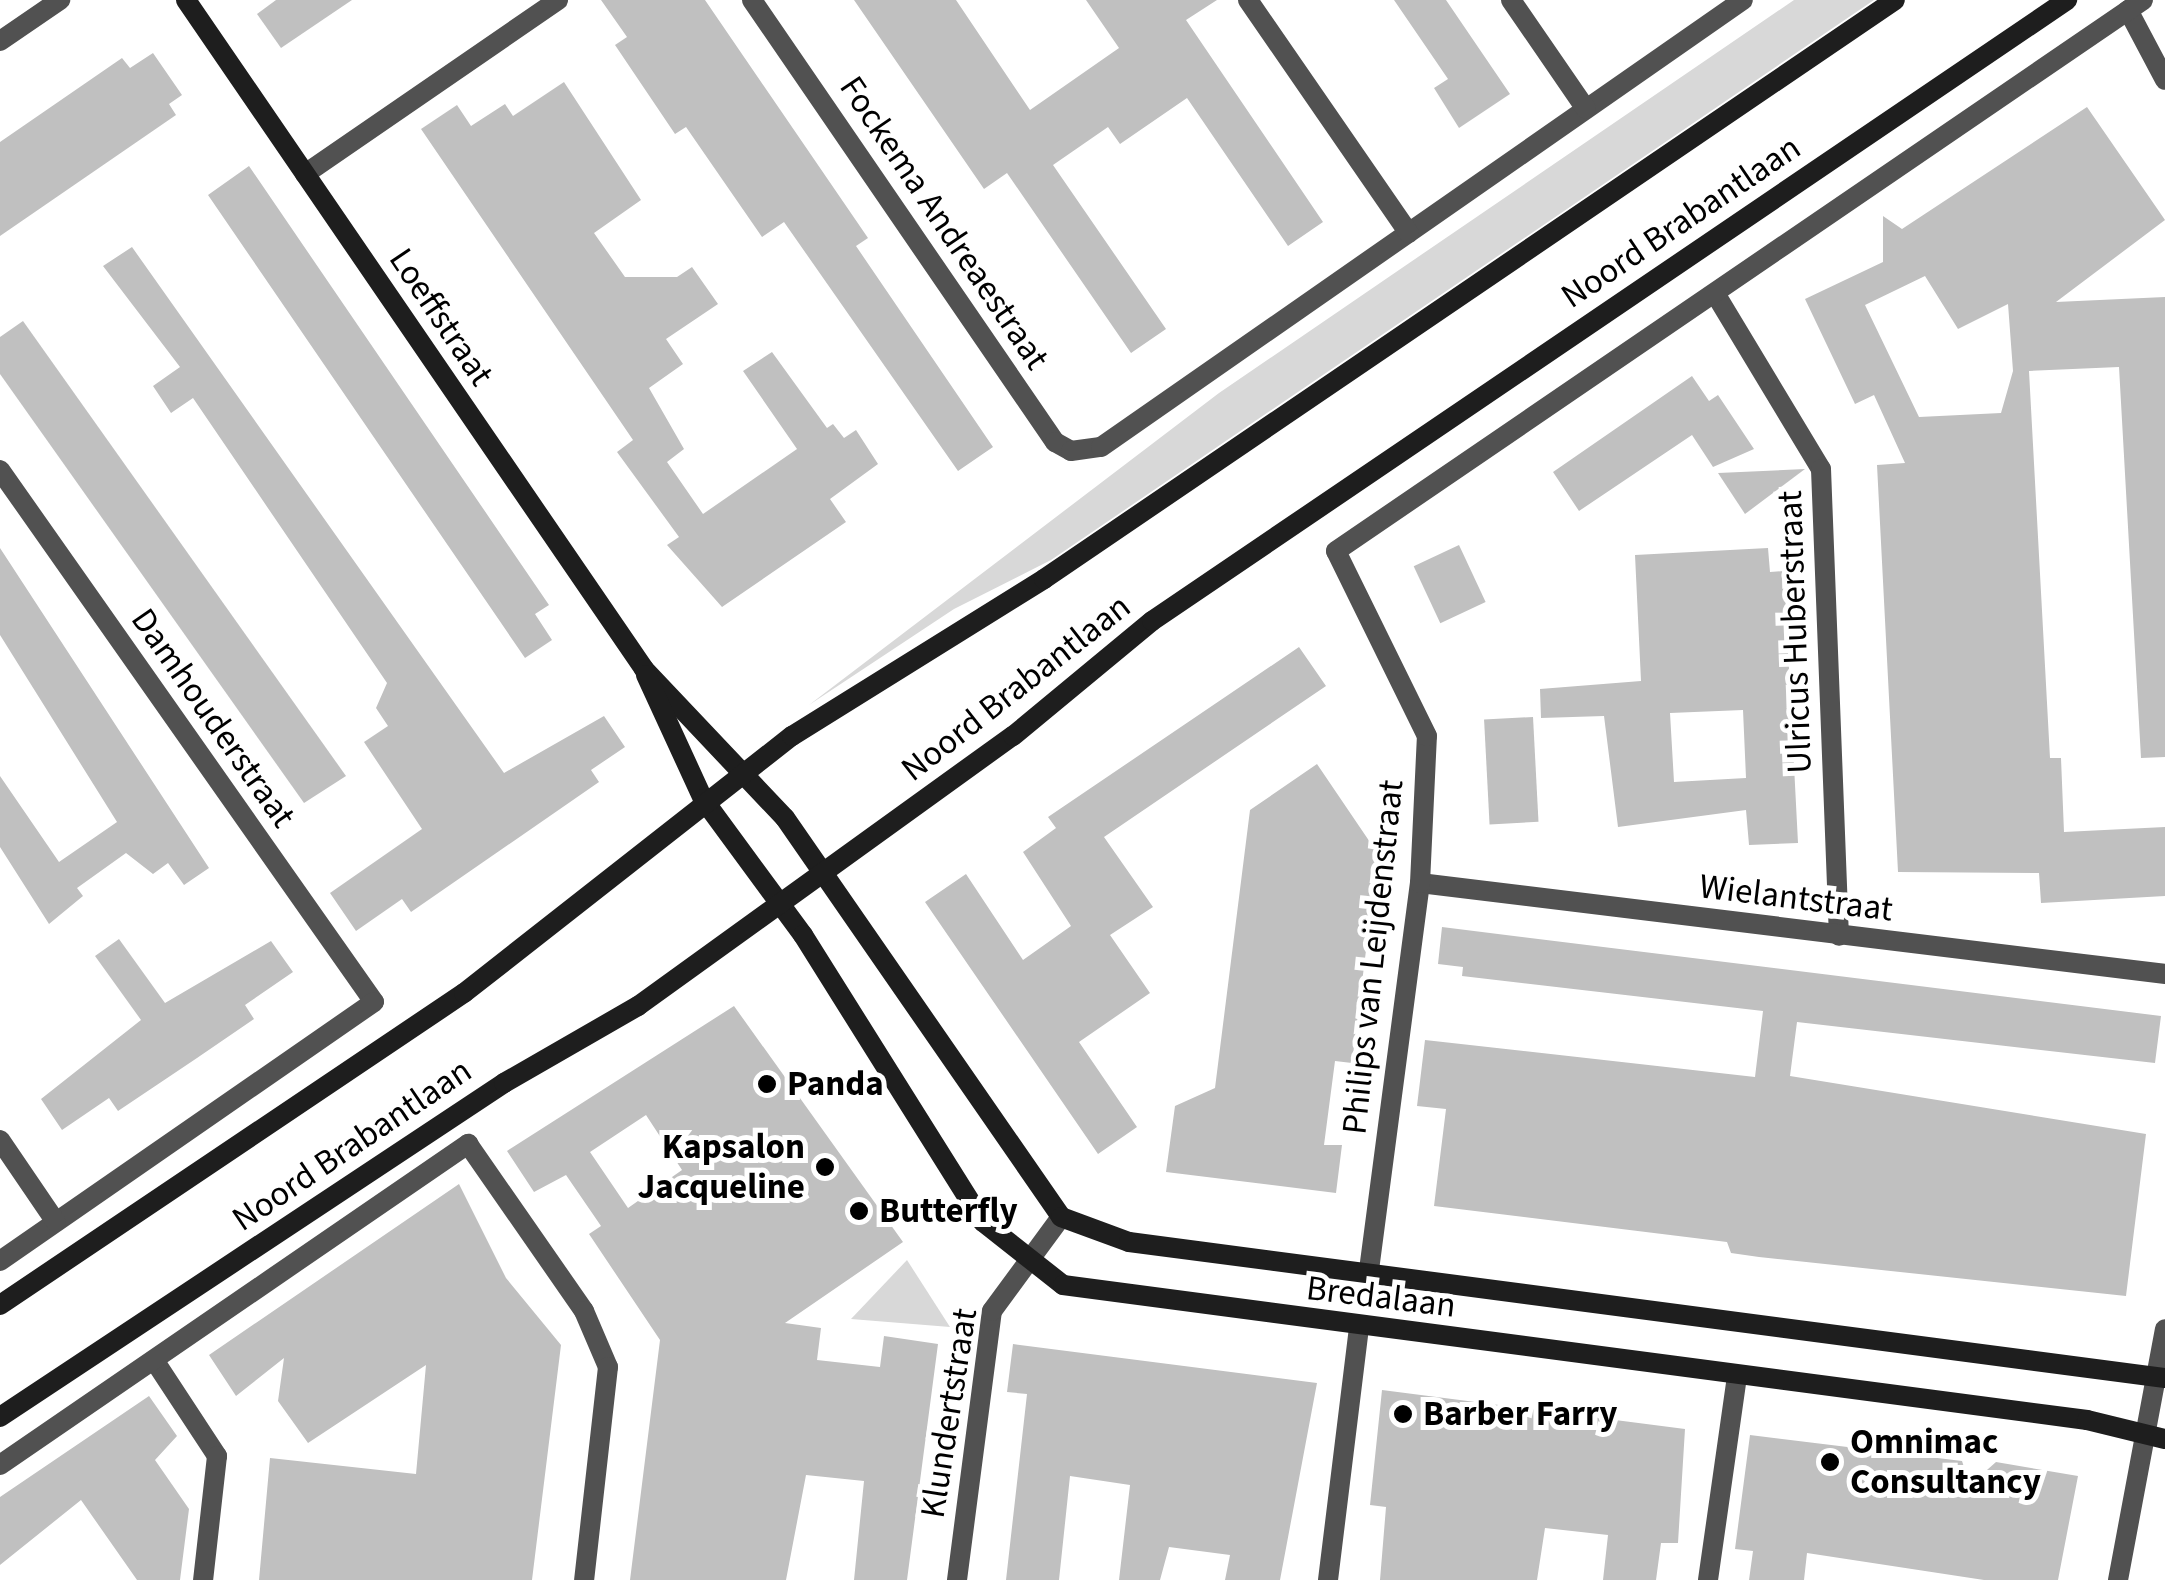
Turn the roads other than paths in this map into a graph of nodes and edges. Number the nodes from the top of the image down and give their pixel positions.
1 (60, 0) edge
2 (186, 0) edge
3 (558, 0) edge
4 (752, 0) edge
5 (1248, 0) edge
6 (1511, 0) edge
7 (1743, 0) edge
8 (1895, 0) edge
9 (2067, 0) edge
10 (2136, 5) edge
11 (0, 41) edge
12 (2165, 80) edge
13 (1586, 109) junction
14 (304, 174) junction
15 (1408, 233) junction
16 (1716, 294) junction
17 (0, 470) edge
18 (644, 668) junction
19 (742, 772) junction
20 (704, 800) junction
21 (826, 875) junction
22 (1420, 882) junction
23 (782, 904) junction
24 (1839, 936) junction
25 (2165, 974) edge
26 (0, 1140) edge
27 (1061, 1217) junction
28 (56, 1222) junction
29 (0, 1261) edge
30 (1025, 1261) junction
31 (1369, 1270) junction
32 (0, 1305) edge
33 (1358, 1327) junction
34 (2165, 1329) edge
35 (154, 1360) junction
36 (1736, 1375) junction
37 (2162, 1377) edge
38 (0, 1417) edge
39 (2155, 1436) edge
40 (0, 1465) edge
41 (203, 1580) edge
42 (584, 1580) edge
43 (957, 1580) edge
44 (1328, 1580) edge
45 (1708, 1580) edge
46 (2118, 1580) edge

1 - 11 street
2 - 14 main road, Loeffstraat
3 - 14 street
4 - 15 street, Fockema Andreaestraat
5 - 15 street
6 - 13 street
7 - 13 street
8 - 19 main road, Noord Brabantlaan
9 - 21 main road, Noord Brabantlaan
10 - 12 street
10 - 16 street
13 - 15 street
14 - 18 main road, Loeffstraat
16 - 22 street, Philips van Leijdenstraat
16 - 24 street, Ulricus Huberstraat
17 - 28 street, Damhouderstraat
18 - 19 main road, Loeffstraat
18 - 20 main road, Loeffstraat
19 - 20 main road, Noord Brabantlaan
19 - 21 main road, Loeffstraat
20 - 23 main road, Loeffstraat
20 - 32 main road, Noord Brabantlaan
21 - 23 main road, Noord Brabantlaan
21 - 27 main road
22 - 24 street, Wielantstraat
22 - 31 street, Philips van Leijdenstraat
23 - 30 main road, Bredalaan
23 - 38 main road, Noord Brabantlaan
24 - 25 street, Wielantstraat
26 - 28 street
27 - 30 street, Klundertstraat
27 - 31 main road, Bredalaan
28 - 29 street
30 - 33 main road, Bredalaan
30 - 43 street, Klundertstraat
31 - 37 main road, Bredalaan
33 - 36 main road, Bredalaan
33 - 44 street
34 - 37 street
35 - 40 street, Noord Brabantlaan
35 - 41 street
35 - 42 street, Noord Brabantlaan
36 - 39 main road, Bredalaan
36 - 45 street
37 - 39 street
39 - 46 street

